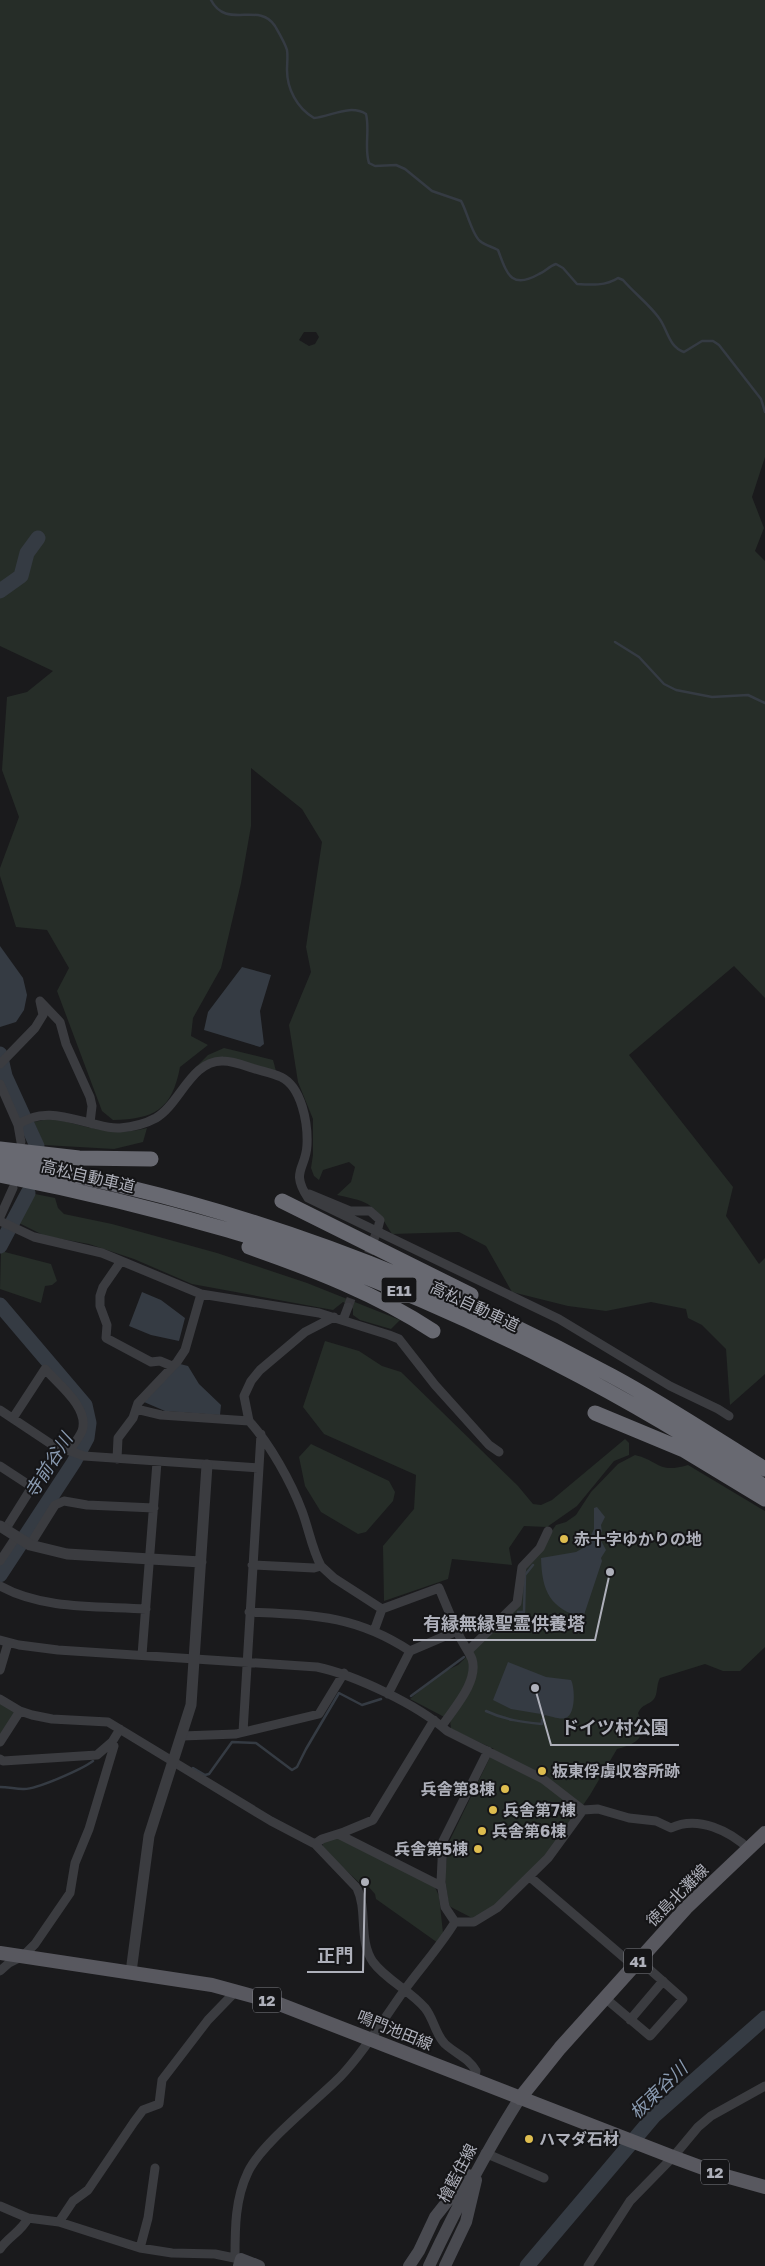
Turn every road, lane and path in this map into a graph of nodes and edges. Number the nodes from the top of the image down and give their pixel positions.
1 (3, 1062) edge
2 (0, 1084) edge
3 (22, 1123) junction
4 (90, 1123) junction
5 (21, 1142) dead end
6 (0, 1149) edge
7 (151, 1159) dead end
8 (0, 1162) edge
9 (0, 1175) edge
10 (13, 1188) dead end
11 (304, 1192) junction
12 (282, 1202) dead end
13 (174, 1214) junction
14 (5, 1222) edge
15 (378, 1228) dead end
16 (121, 1261) junction
17 (201, 1294) junction
18 (348, 1307) tunnel mouth
19 (339, 1319) junction
20 (434, 1331) dead end
21 (562, 1350) junction
22 (172, 1366) junction
23 (136, 1409) junction
24 (0, 1410) edge
25 (595, 1413) dead end
26 (729, 1416) dead end
27 (13, 1418) junction
28 (249, 1421) junction
29 (261, 1434) junction
30 (71, 1452) junction
31 (499, 1452) dead end
32 (117, 1459) junction
33 (157, 1462) junction
34 (0, 1466) edge
35 (207, 1466) junction
36 (258, 1468) junction
37 (765, 1470) edge
38 (765, 1487) edge
39 (765, 1500) edge
40 (154, 1508) junction
41 (3, 1528) edge
42 (548, 1531) dead end
43 (23, 1541) junction
44 (150, 1558) junction
45 (0, 1561) edge
46 (201, 1562) junction
47 (252, 1565) junction
48 (322, 1566) junction
49 (0, 1586) edge
50 (146, 1609) junction
51 (382, 1609) junction
52 (250, 1612) junction
53 (374, 1630) junction
54 (457, 1631) junction
55 (4, 1642) edge
56 (410, 1651) junction
57 (468, 1651) junction
58 (142, 1655) junction
59 (195, 1659) junction
60 (247, 1662) junction
61 (0, 1670) edge
62 (344, 1673) junction
63 (388, 1694) junction
64 (0, 1699) edge
65 (20, 1711) junction
66 (434, 1720) junction
67 (442, 1726) junction
68 (120, 1729) junction
69 (243, 1732) junction
70 (182, 1736) junction
71 (0, 1742) edge
72 (112, 1742) junction
73 (488, 1752) junction
74 (0, 1759) edge
75 (174, 1761) junction
76 (583, 1810) junction
77 (765, 1833) edge
78 (338, 1834) junction
79 (315, 1844) junction
80 (750, 1850) junction
81 (530, 1877) junction
82 (441, 1886) junction
83 (455, 1922) junction
84 (0, 1953) edge
85 (23, 1956) junction
86 (636, 1963) junction
87 (0, 1971) edge
88 (132, 1972) junction
89 (663, 1981) junction
90 (404, 1990) junction
91 (236, 1991) junction
92 (605, 1998) junction
93 (630, 2020) junction
94 (369, 2038) junction
95 (474, 2080) junction
96 (765, 2086) edge
97 (520, 2098) junction
98 (669, 2155) junction
99 (483, 2158) junction
100 (155, 2168) dead end
101 (544, 2178) dead end
102 (765, 2187) edge
103 (0, 2206) edge
104 (28, 2218) junction
105 (59, 2222) junction
106 (140, 2248) junction
107 (0, 2249) edge
108 (238, 2261) edge
109 (259, 2266) edge
110 (409, 2266) edge
111 (429, 2266) edge
112 (445, 2266) edge
113 (588, 2266) edge

1 - 4 street
2 - 3 street
3 - 4 street
3 - 5 street
4 - 11 street
6 - 7 highway
8 - 21 highway, 高松自動車道 / E11
9 - 13 highway, 高松自動車道 / E11
10 - 14 street
11 - 15 street
11 - 26 street
12 - 21 highway
13 - 20 highway
13 - 38 highway, 高松自動車道 / E11
14 - 16 street
16 - 17 street
16 - 22 street
17 - 19 street
17 - 22 street
18 - 19 street
19 - 28 street
19 - 31 street
21 - 37 highway, 高松自動車道 / E11
22 - 23 street
23 - 28 street
23 - 32 street
24 - 27 street
25 - 39 highway
27 - 30 street
27 - 30 street
28 - 29 street
29 - 36 street
29 - 48 street
30 - 32 street
32 - 33 street
33 - 35 street
33 - 40 street
34 - 41 street
35 - 36 street
35 - 46 street
36 - 47 street
40 - 43 street
40 - 44 street
41 - 43 street
42 - 57 street
43 - 44 street
43 - 45 street
44 - 46 street
44 - 50 street
46 - 59 street
47 - 48 street
47 - 52 street
48 - 51 street
49 - 50 street
50 - 58 street
51 - 53 street
51 - 54 street
52 - 53 street
52 - 60 street
53 - 56 street
54 - 56 street
54 - 57 street
55 - 58 street
55 - 61 street
56 - 63 street
57 - 67 street
58 - 59 street
59 - 60 street
59 - 70 street
60 - 62 street
60 - 69 street
62 - 63 street
62 - 69 street
63 - 66 street
64 - 65 street
65 - 68 street
65 - 71 street
66 - 67 street
66 - 78 street
67 - 73 street
68 - 72 street
68 - 75 street
69 - 70 street
70 - 75 street
72 - 74 street
72 - 85 street
73 - 76 street
73 - 82 street
75 - 79 street
75 - 88 street
76 - 80 street
76 - 81 street
77 - 80 main road, 徳島北灘線 / 41
78 - 79 street
78 - 82 street
79 - 90 street
80 - 86 main road, 徳島北灘線 / 41
81 - 83 street
81 - 86 street
82 - 83 street
83 - 90 street
84 - 85 main road, 鳴門池田線 / 12
85 - 87 street
85 - 88 main road, 鳴門池田線 / 12
86 - 89 street
86 - 92 main road, 徳島北灘線 / 41
88 - 91 main road, 鳴門池田線 / 12
89 - 93 street
89 - 93 street
90 - 94 street
90 - 95 street
91 - 94 main road, 鳴門池田線 / 12
91 - 105 street
92 - 93 street
92 - 97 main road, 徳島北灘線 / 41
94 - 95 main road, 鳴門池田線 / 12
94 - 108 street
95 - 97 main road, 鳴門池田線 / 12
96 - 98 street
97 - 98 main road, 鳴門池田線 / 12
97 - 99 main road, 檜藍住線
98 - 102 main road, 鳴門池田線 / 12
98 - 113 street
99 - 101 street
99 - 110 main road
99 - 111 main road, 檜藍住線
99 - 112 main road
100 - 106 street
103 - 104 street
104 - 105 street
104 - 107 street
105 - 106 street
106 - 108 street
108 - 109 main road

